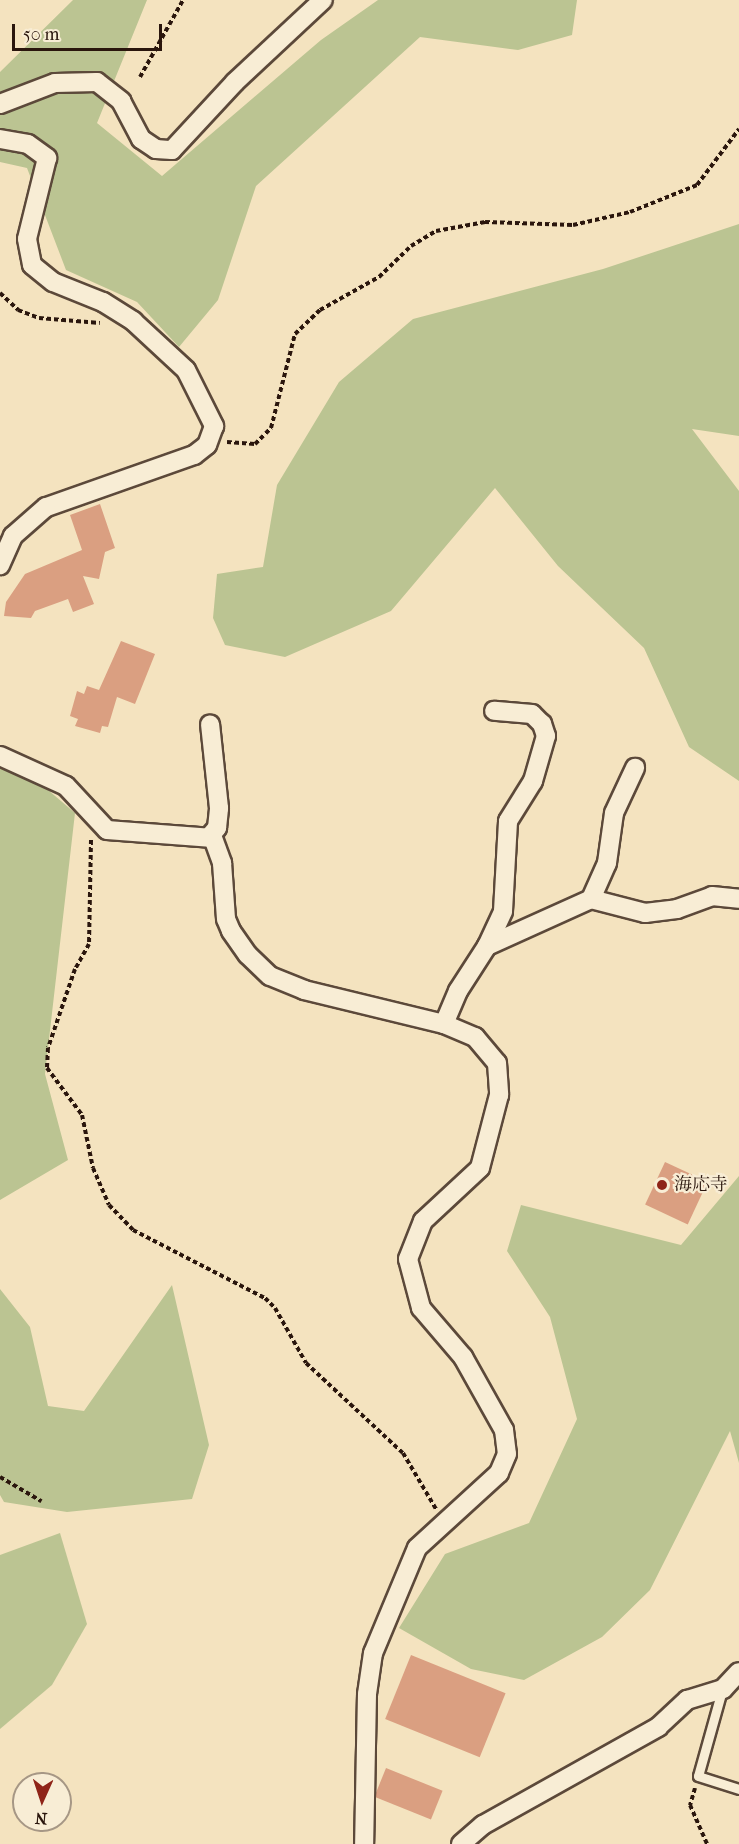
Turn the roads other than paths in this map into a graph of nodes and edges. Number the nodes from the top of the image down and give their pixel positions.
1 (323, 0) edge
2 (0, 104) edge
3 (0, 139) edge
4 (0, 565) edge
5 (494, 711) dead end
6 (210, 724) dead end
7 (0, 756) edge
8 (635, 768) dead end
9 (210, 836) junction
10 (591, 899) junction
11 (739, 899) edge
12 (487, 945) junction
13 (444, 1023) junction
14 (739, 1672) edge
15 (723, 1689) junction
16 (739, 1789) edge
17 (364, 1844) edge
18 (461, 1844) edge

1 - 2 street
3 - 4 street
5 - 12 street
6 - 9 street
7 - 9 street
8 - 10 street
9 - 13 street
10 - 11 street
10 - 12 street
12 - 13 street
13 - 17 street
14 - 15 street
15 - 16 lane
15 - 18 street

